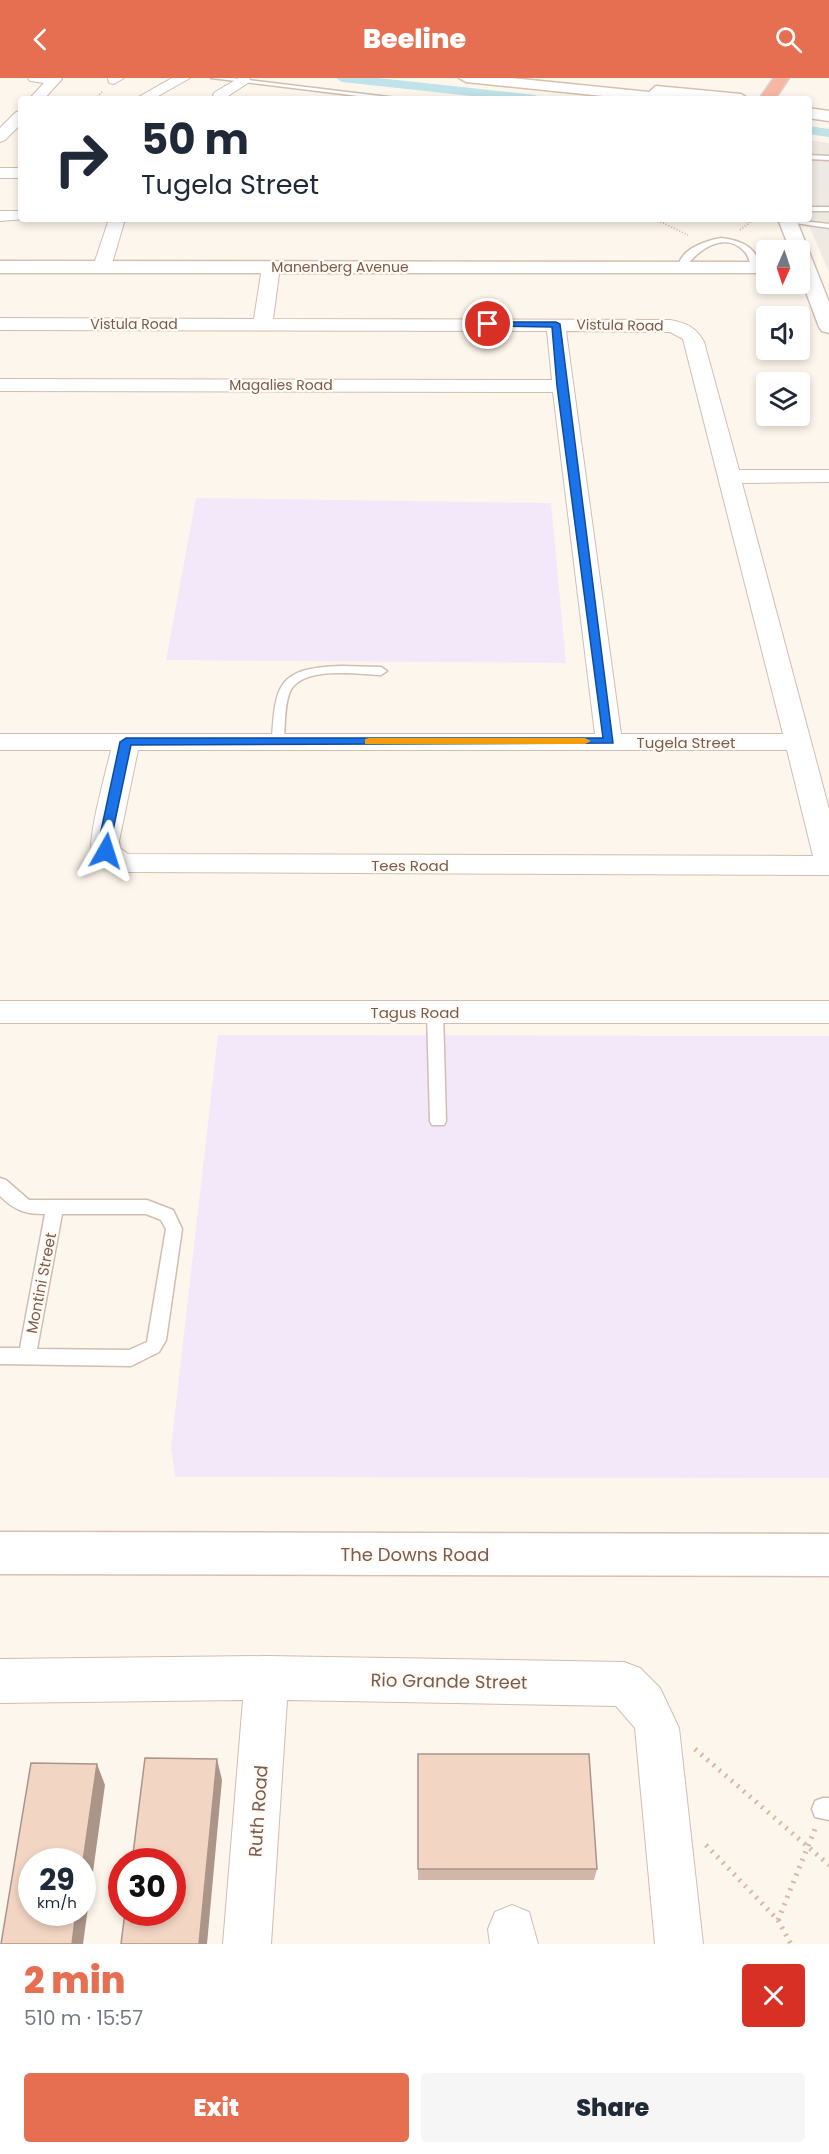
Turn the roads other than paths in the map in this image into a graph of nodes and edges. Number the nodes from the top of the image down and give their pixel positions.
1 (35, 78) edge
2 (183, 78) edge
3 (214, 78) edge
4 (466, 78) edge
5 (782, 78) edge
6 (56, 79) edge
7 (244, 81) junction
8 (543, 86) junction
9 (220, 94) dead end
10 (39, 96) edge
11 (148, 96) edge
12 (376, 96) edge
13 (647, 96) edge
14 (708, 96) edge
15 (769, 96) edge
16 (812, 107) edge
17 (829, 109) edge
18 (812, 114) edge
19 (829, 116) edge
20 (18, 118) edge
21 (0, 137) edge
22 (812, 157) edge
23 (829, 157) edge
24 (829, 168) edge
25 (0, 173) edge
26 (18, 173) edge
27 (812, 209) edge
28 (829, 209) edge
29 (0, 216) edge
30 (18, 216) edge
31 (116, 222) edge
32 (787, 222) edge
33 (804, 222) edge
34 (829, 226) edge
35 (794, 240) edge
36 (756, 261) edge
37 (0, 267) edge
38 (102, 267) junction
39 (271, 267) junction
40 (681, 268) junction
41 (756, 268) edge
42 (810, 282) edge
43 (0, 324) edge
44 (263, 324) junction
45 (556, 324) junction
46 (829, 327) edge
47 (0, 385) edge
48 (562, 386) junction
49 (829, 476) edge
50 (730, 477) junction
51 (381, 672) dead end
52 (0, 741) edge
53 (609, 741) junction
54 (126, 742) junction
55 (278, 742) junction
56 (797, 742) junction
57 (829, 864) edge
58 (0, 1012) edge
59 (435, 1012) junction
60 (829, 1012) edge
61 (438, 1121) dead end
62 (0, 1185) edge
63 (54, 1209) junction
64 (27, 1356) junction
65 (1, 1360) edge
66 (0, 1553) edge
67 (829, 1555) edge
68 (267, 1678) junction
69 (0, 1681) edge
70 (247, 1944) edge
71 (680, 1944) edge

1 - 6 street
2 - 11 street
3 - 7 lane
4 - 8 street
5 - 15 highway
6 - 10 street
7 - 9 street
7 - 12 lane
8 - 13 street
8 - 14 street
16 - 17 street
18 - 19 street
20 - 21 street
22 - 23 lane
23 - 24 lane
25 - 26 street
27 - 28 lane
29 - 30 street
31 - 38 street
32 - 35 street
33 - 34 lane
36 - 40 lane, Manenberg Avenue
37 - 38 street, Manenberg Avenue
38 - 39 street, Manenberg Avenue
39 - 40 street, Manenberg Avenue
39 - 44 street
40 - 41 street, Manenberg Avenue
42 - 46 street
43 - 44 street, Vistula Road
44 - 45 street, Vistula Road
45 - 48 street
45 - 50 street, Vistula Road
47 - 48 street, Magalies Road
48 - 53 street
49 - 50 street
50 - 56 street, Vistula Road
51 - 55 lane
52 - 54 street, Tugela Street
53 - 55 street, Tugela Street
53 - 56 street, Tugela Street
54 - 55 street, Tugela Street
54 - 57 street, Tees Road
56 - 57 street, Vistula Road
58 - 59 street, Tagus Road
59 - 60 street, Tagus Road
59 - 61 lane
62 - 63 lane
63 - 64 lane, Montini Street
63 - 64 lane
64 - 65 lane
66 - 67 street, The Downs Road
68 - 69 street, Rio Grande Street
68 - 70 street, Ruth Road
68 - 71 street, Rio Grande Street

